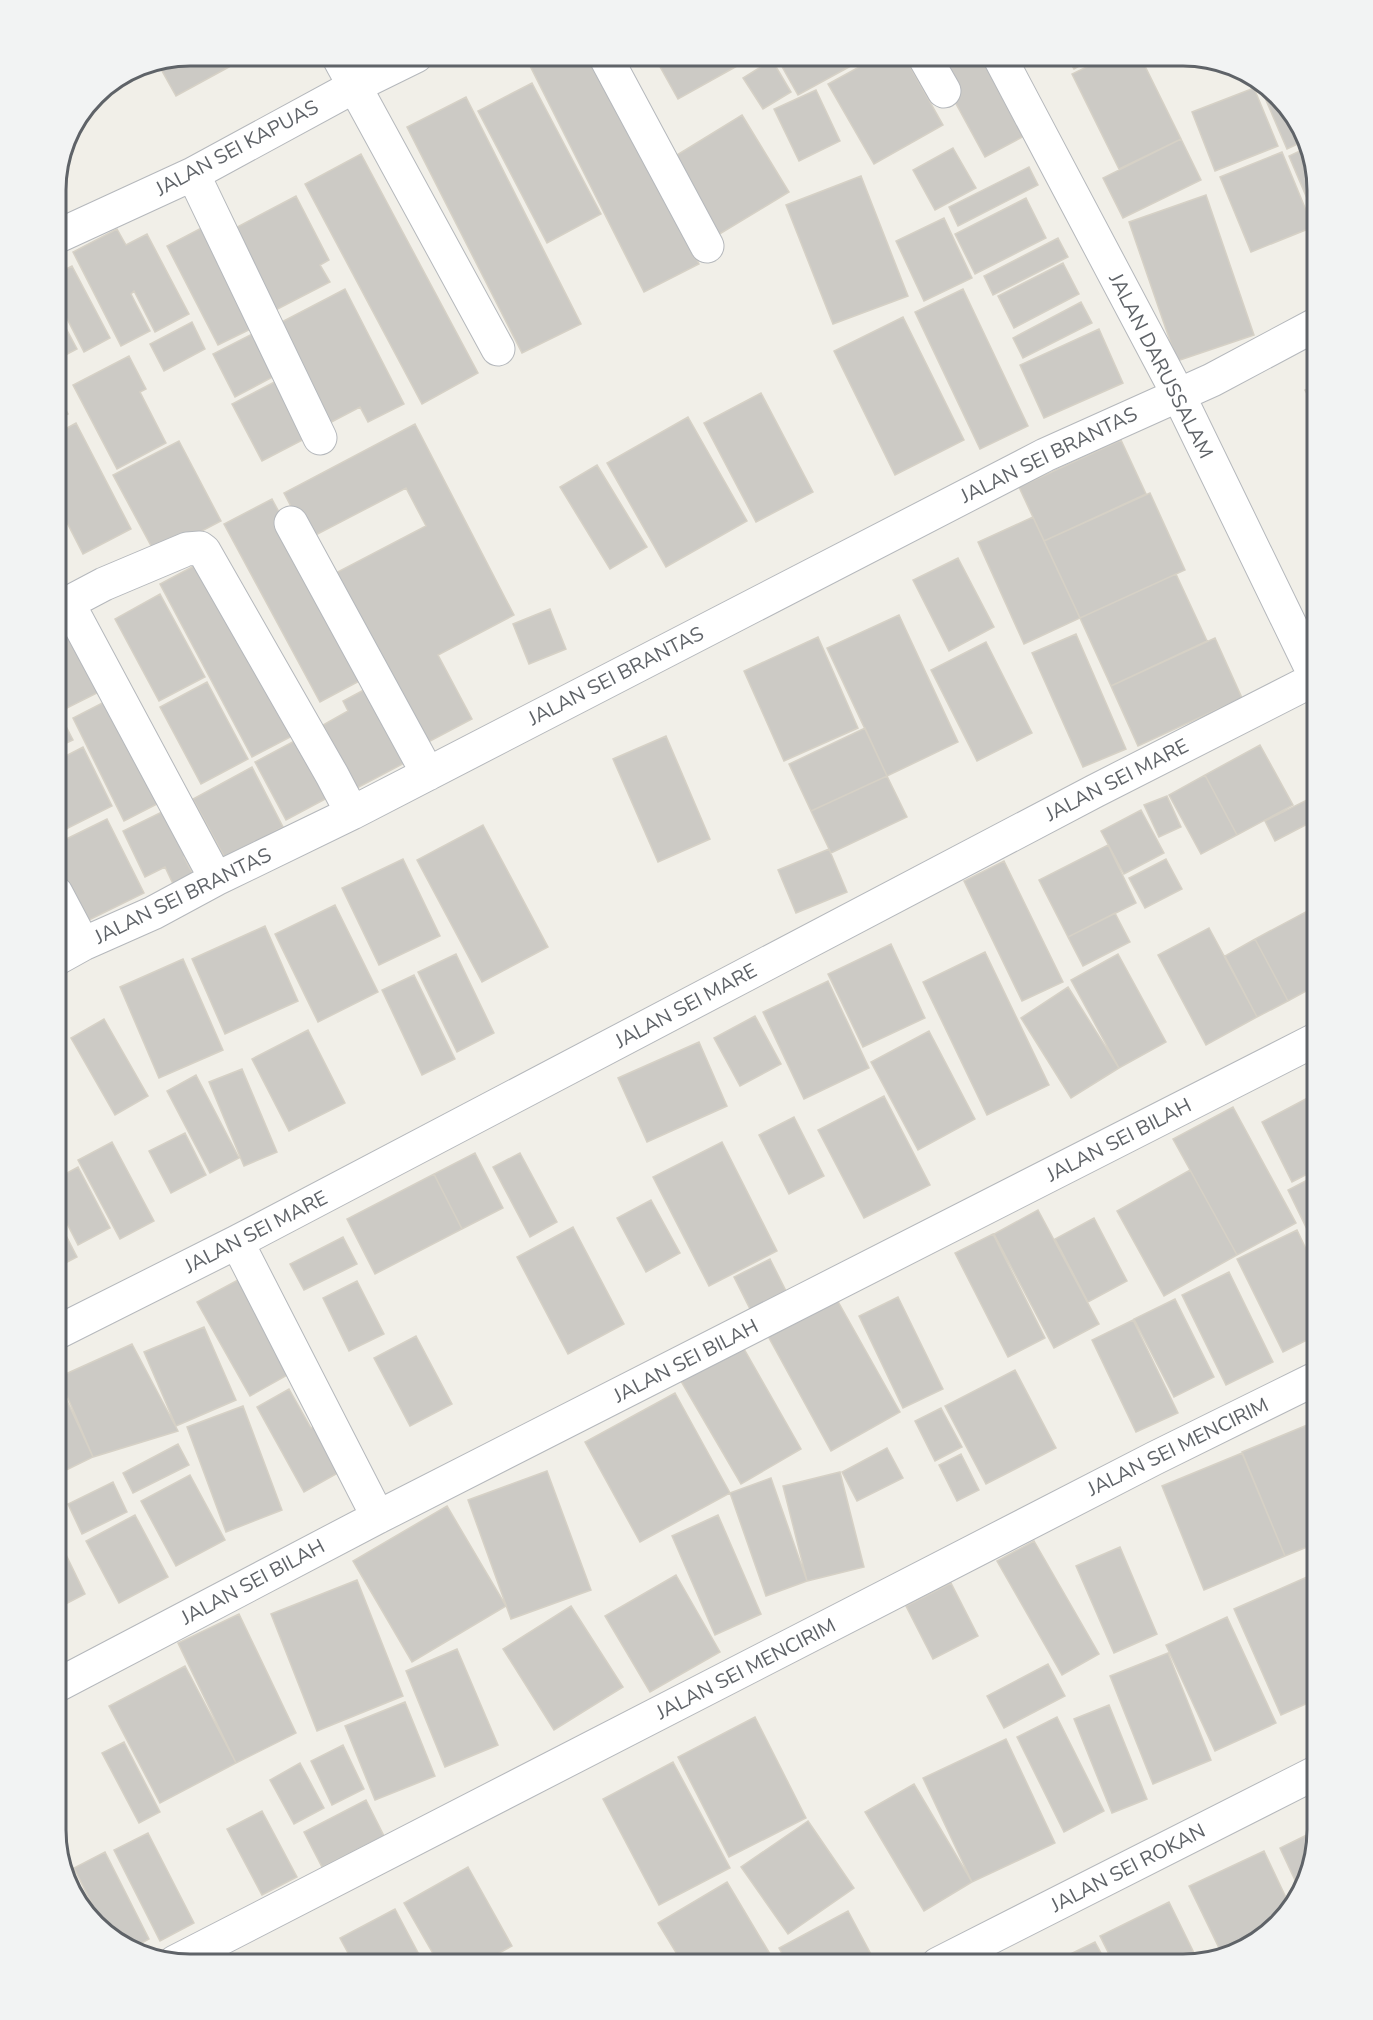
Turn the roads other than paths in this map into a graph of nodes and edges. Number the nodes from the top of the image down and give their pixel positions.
1 (344, 66) edge
2 (396, 66) edge
3 (610, 66) edge
4 (930, 66) edge
5 (1004, 66) edge
6 (355, 86) junction
7 (944, 91) dead end
8 (193, 174) junction
9 (66, 232) edge
10 (707, 246) dead end
11 (1307, 329) edge
12 (498, 349) dead end
13 (1178, 394) junction
14 (320, 438) dead end
15 (291, 523) dead end
16 (1307, 658) edge
17 (1307, 684) edge
18 (428, 774) junction
19 (352, 813) junction
20 (216, 879) junction
21 (69, 952) edge
22 (1307, 1044) edge
23 (237, 1242) junction
24 (66, 1328) edge
25 (1307, 1383) edge
26 (378, 1517) junction
27 (66, 1681) edge
28 (1307, 1777) edge
29 (192, 1954) edge
30 (958, 1954) edge

1 - 6 street
2 - 6 street, JALAN SEI KAPUAS
3 - 10 street
4 - 7 street
5 - 13 street, JALAN DARUSSALAM
6 - 8 street, JALAN SEI KAPUAS
6 - 12 street
8 - 9 street, JALAN SEI KAPUAS
8 - 14 street
11 - 13 street, JALAN SEI BRANTAS
13 - 16 street, JALAN DARUSSALAM
13 - 18 street, JALAN SEI BRANTAS
15 - 18 street
17 - 23 street, JALAN SEI MARE
18 - 19 street, JALAN SEI BRANTAS
19 - 20 street, JALAN SEI BRANTAS
19 - 20 street
20 - 21 street, JALAN SEI BRANTAS
22 - 26 street, JALAN SEI BILAH
23 - 24 street, JALAN SEI MARE
23 - 26 street
25 - 29 street, JALAN SEI MENCIRIM
26 - 27 street, JALAN SEI BILAH
28 - 30 street, JALAN SEI ROKAN

